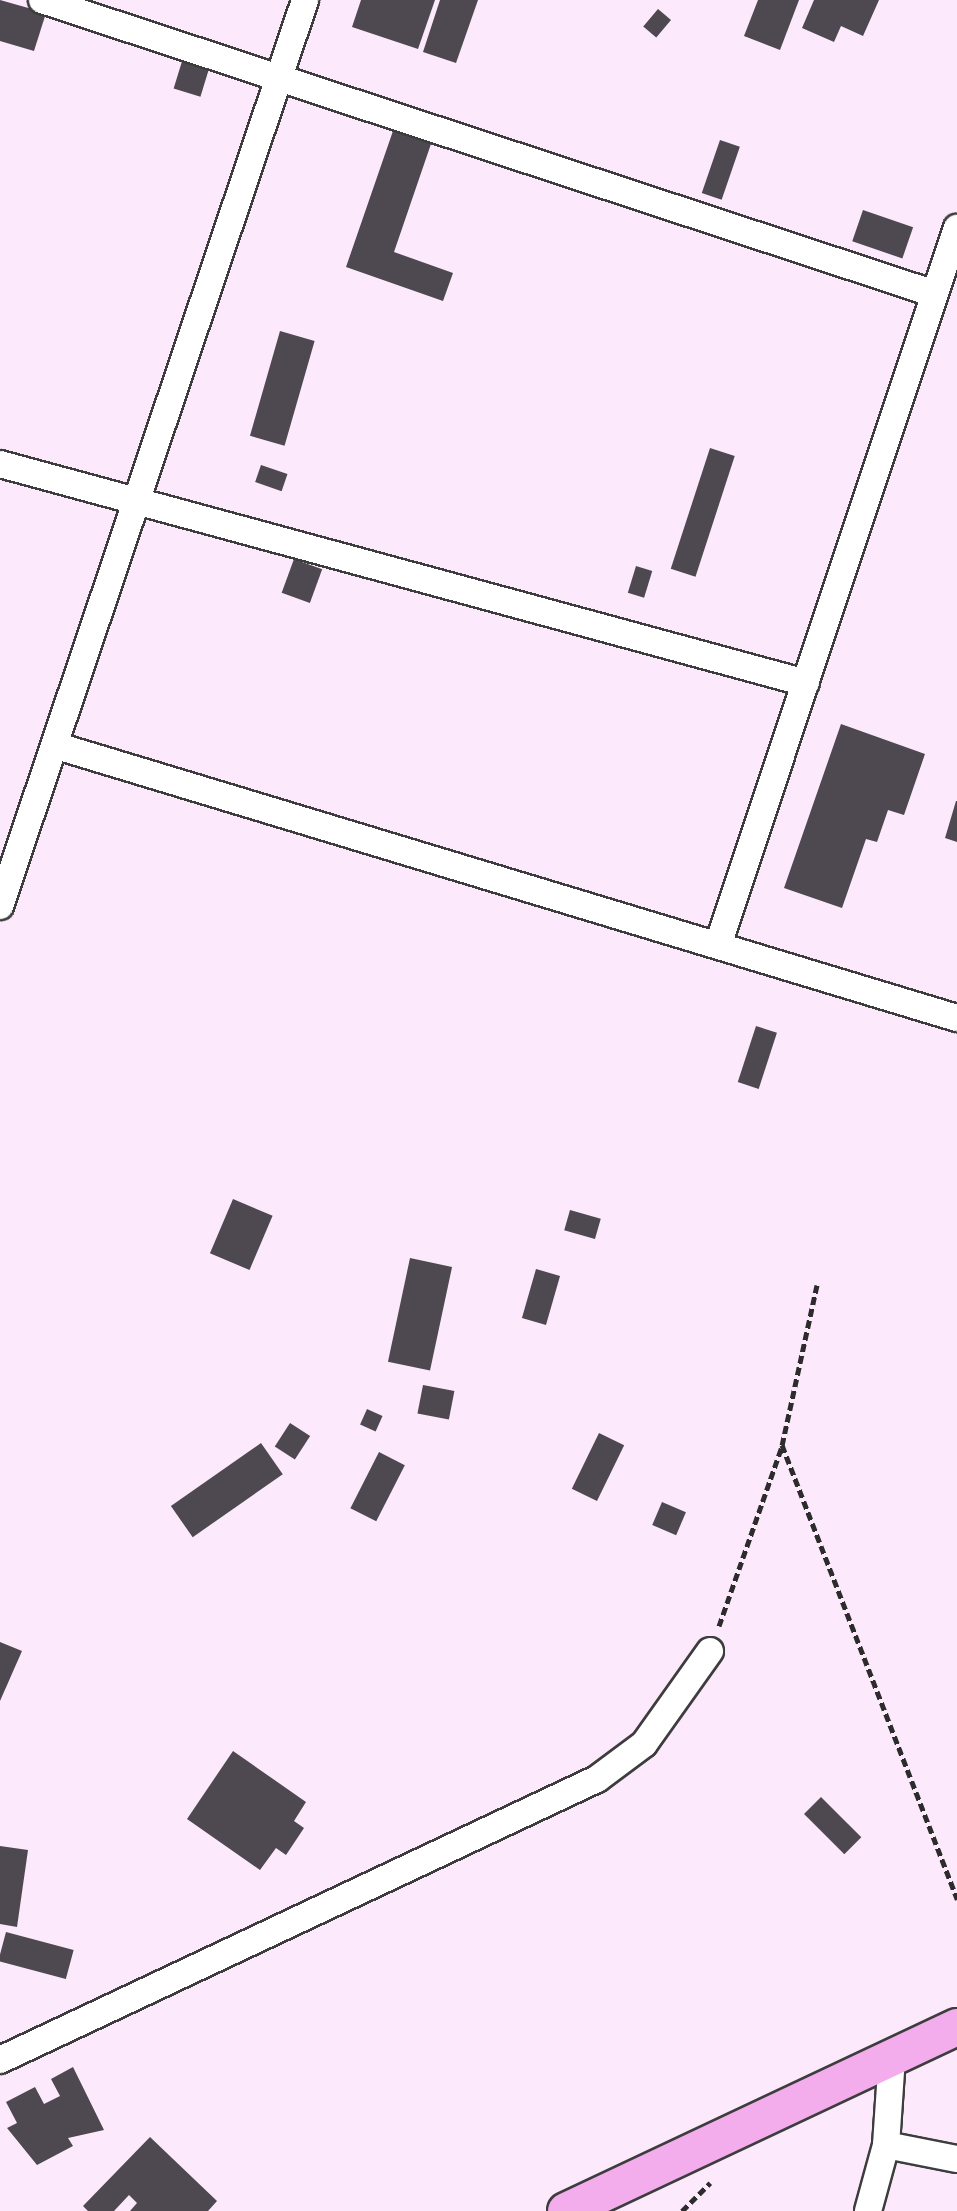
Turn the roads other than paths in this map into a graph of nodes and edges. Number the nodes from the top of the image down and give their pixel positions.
1 (42, 0) edge
2 (305, 0) edge
3 (280, 73) junction
4 (957, 228) edge
5 (935, 294) junction
6 (0, 464) edge
7 (138, 501) junction
8 (806, 683) junction
9 (57, 746) junction
10 (0, 906) edge
11 (718, 945) junction
12 (957, 1018) edge
13 (710, 1651) road end
14 (957, 2027) edge
15 (892, 2058) junction
16 (0, 2060) edge
17 (886, 2145) junction
18 (957, 2159) edge
19 (566, 2211) edge
20 (868, 2211) edge

1 - 3 street
2 - 3 street
3 - 5 street
3 - 7 street
4 - 5 street
5 - 8 street
6 - 7 street
7 - 8 street
7 - 9 street
8 - 11 street
9 - 10 street
9 - 11 street
11 - 12 street
13 - 16 street
14 - 15 street
15 - 17 street
15 - 19 street
17 - 18 street
17 - 20 street

